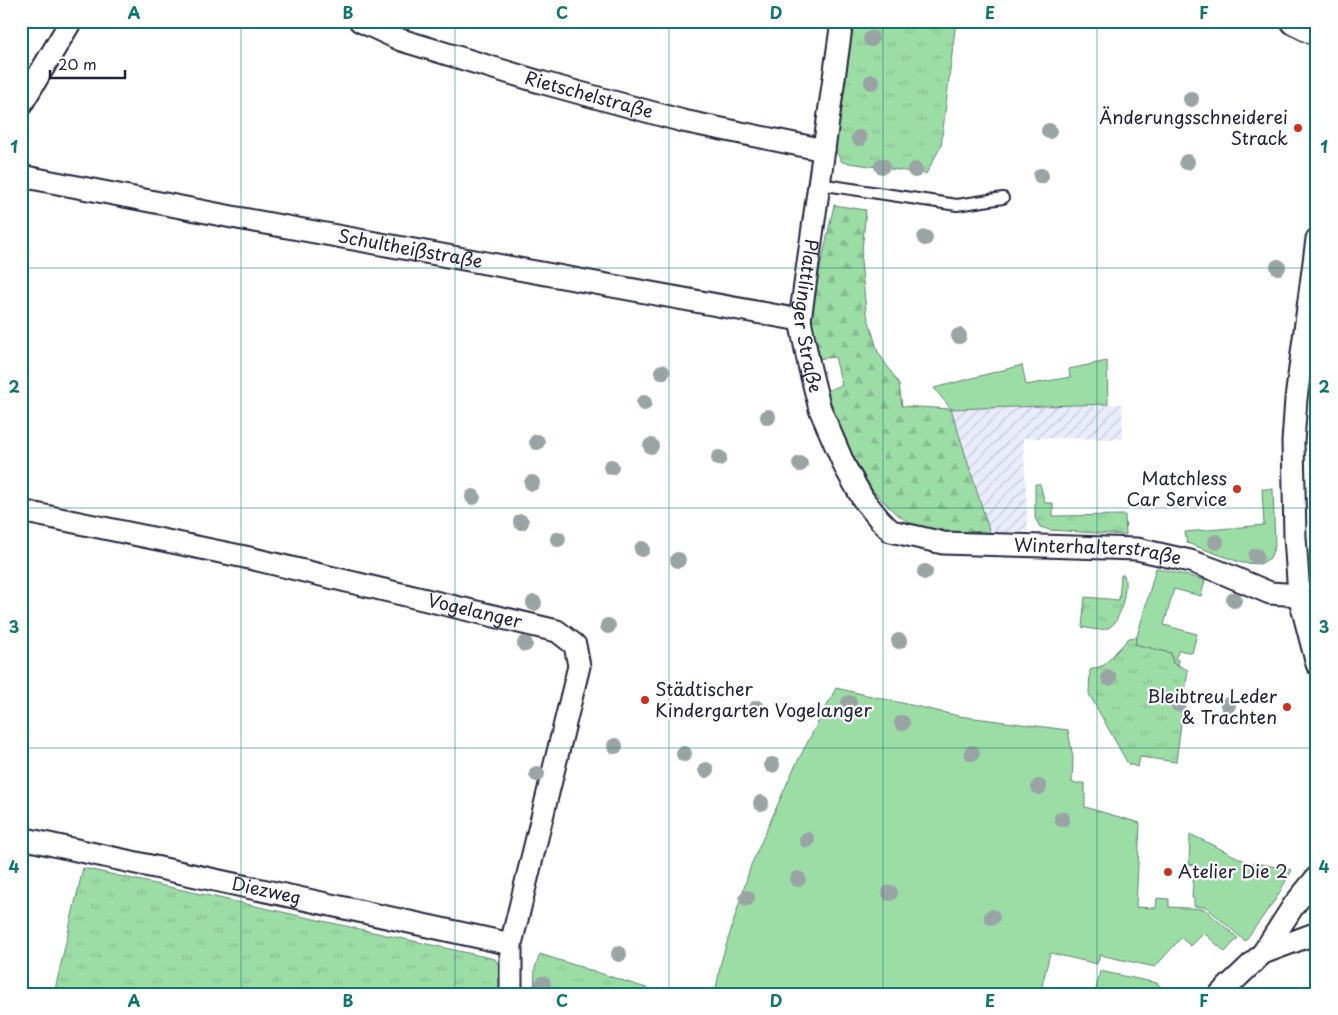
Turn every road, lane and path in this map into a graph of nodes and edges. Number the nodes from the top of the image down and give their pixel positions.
1 (72, 21) edge
2 (360, 21) edge
3 (842, 21) edge
4 (1294, 21) edge
5 (1317, 32) edge
6 (21, 105) edge
7 (824, 150) junction
8 (21, 176) edge
9 (819, 184) junction
10 (1003, 198) dead end
11 (1317, 239) edge
12 (800, 320) junction
13 (21, 511) edge
14 (891, 531) joint
15 (1299, 595) junction
16 (1317, 664) edge
17 (21, 838) edge
18 (1317, 877) edge
19 (1317, 933) edge
20 (511, 944) junction
21 (1263, 953) junction
22 (511, 994) edge
23 (1220, 994) edge

1 - 6 street
2 - 7 street, Rietschelstraße
3 - 7 street, Plattlinger Straße
4 - 5 main road
7 - 9 street, Plattlinger Straße
8 - 12 street, Schultheißstraße
9 - 10 lane
9 - 12 street, Plattlinger Straße
11 - 15 street
12 - 14 street, Plattlinger Straße
13 - 20 street, Vogelanger
14 - 15 street, Winterhalterstraße
15 - 16 street
17 - 20 street, Diezweg
18 - 21 street
19 - 21 street
20 - 22 street, Vogelanger
21 - 23 street

